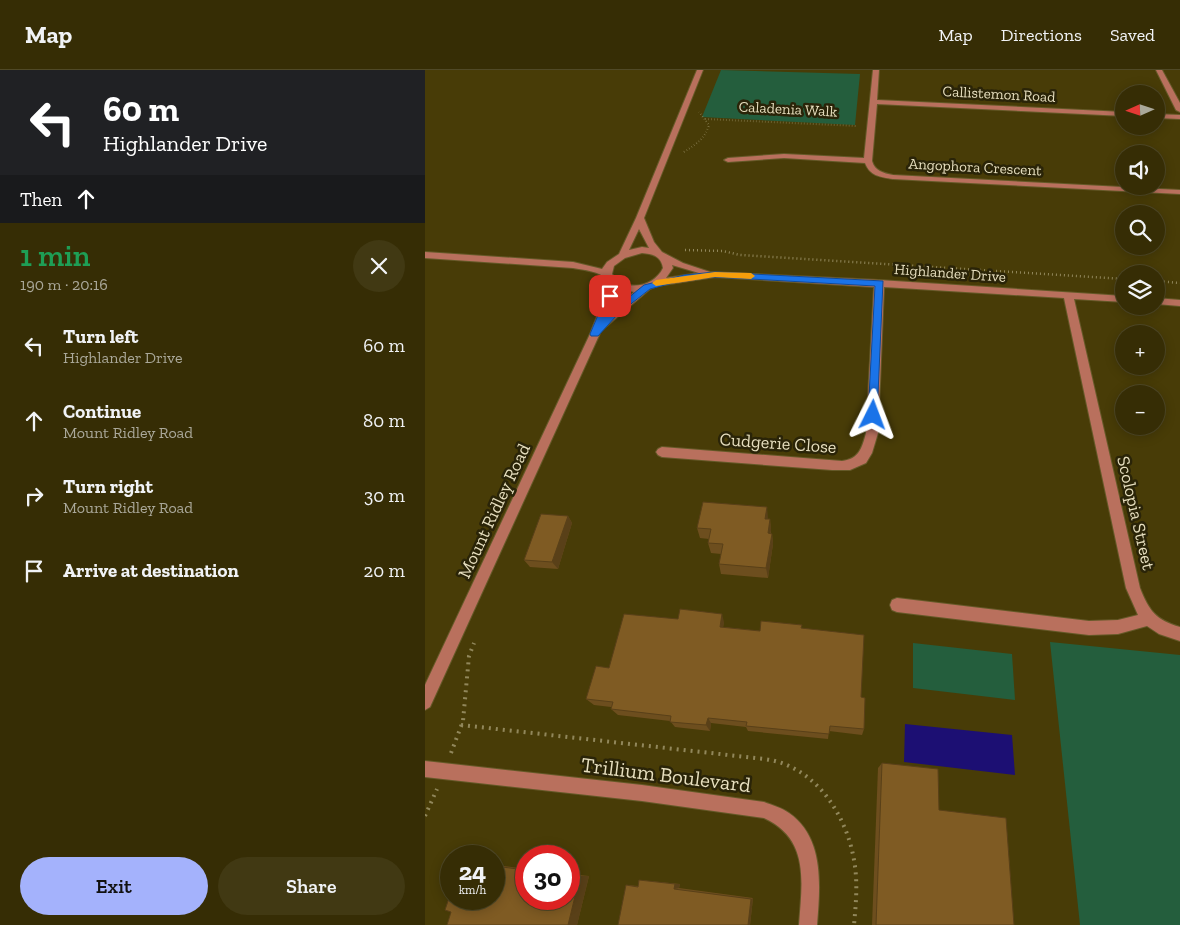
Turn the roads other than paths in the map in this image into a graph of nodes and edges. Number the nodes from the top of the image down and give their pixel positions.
1 (700, 70) edge
2 (872, 70) edge
3 (876, 70) edge
4 (1159, 70) edge
5 (873, 102) junction
6 (1180, 110) edge
7 (1115, 114) edge
8 (1165, 116) edge
9 (1180, 117) edge
10 (728, 160) dead end
11 (868, 161) junction
12 (1180, 192) edge
13 (640, 218) junction
14 (425, 255) edge
15 (620, 256) junction
16 (662, 256) junction
17 (573, 264) junction
18 (715, 274) junction
19 (609, 278) junction
20 (879, 283) junction
21 (651, 285) junction
22 (1068, 295) junction
23 (1115, 298) edge
24 (1165, 302) edge
25 (1180, 303) edge
26 (595, 334) junction
27 (661, 452) dead end
28 (897, 606) dead end
29 (1148, 619) junction
30 (1180, 634) edge
31 (425, 702) edge
32 (425, 769) edge
33 (808, 925) edge

1 - 13 street
2 - 3 street
3 - 5 street
4 - 6 street
5 - 7 street, Callistemon Road
5 - 11 street
8 - 9 street
10 - 11 street
11 - 12 street, Angophora Crescent
13 - 15 street
13 - 16 street
14 - 17 street
15 - 16 street
15 - 17 street
15 - 19 street
16 - 18 street, Highlander Drive
16 - 21 street
17 - 19 street
18 - 20 street, Highlander Drive
18 - 21 street, Highlander Drive
19 - 21 street
19 - 26 street, Mount Ridley Road
20 - 22 street, Highlander Drive
20 - 27 street, Cudgerie Close
21 - 26 street, Mount Ridley Road
22 - 23 street, Highlander Drive
22 - 29 street, Scolopia Street
24 - 25 street
26 - 31 street, Mount Ridley Road
28 - 29 street
29 - 30 street
32 - 33 street, Trillium Boulevard

